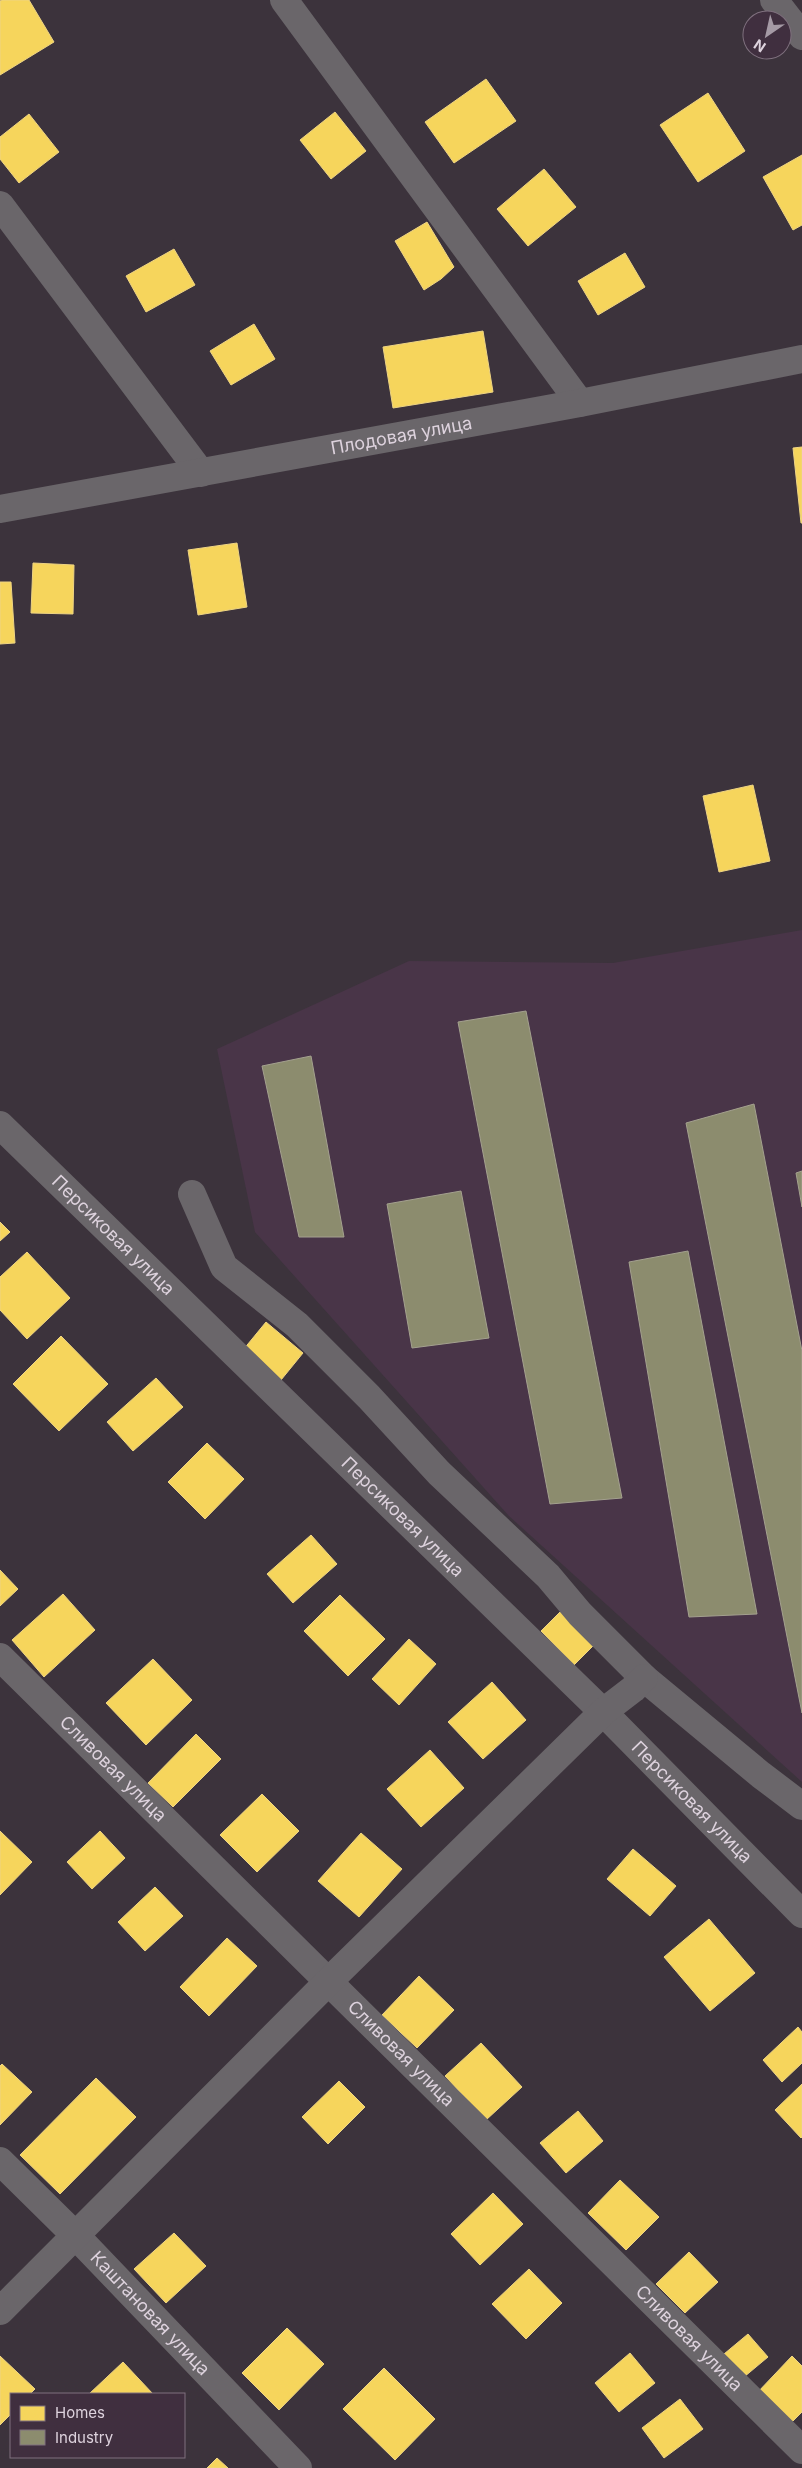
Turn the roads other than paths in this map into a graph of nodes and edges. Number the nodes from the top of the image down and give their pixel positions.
1 (284, 0) edge
2 (774, 0) edge
3 (802, 36) edge
4 (0, 205) edge
5 (802, 359) edge
6 (580, 403) junction
7 (201, 473) junction
8 (0, 510) edge
9 (0, 1126) edge
10 (192, 1194) dead end
11 (0, 1657) edge
12 (644, 1678) junction
13 (603, 1712) junction
14 (802, 1806) edge
15 (802, 1914) edge
16 (328, 1982) junction
17 (0, 2161) edge
18 (76, 2236) junction
19 (0, 2311) edge
20 (802, 2450) edge
21 (298, 2468) edge

1 - 6 street
2 - 3 street
4 - 7 street
5 - 6 street, Плодовая улица
6 - 7 street, Плодовая улица
7 - 8 street, Плодовая улица
9 - 13 street, Персиковая улица
10 - 12 street
11 - 16 street, Сливовая улица
12 - 13 street
12 - 14 street
13 - 15 street, Персиковая улица
13 - 16 street
16 - 18 street
16 - 20 street, Сливовая улица
17 - 18 street, Каштановая улица
18 - 19 street
18 - 21 street, Каштановая улица

